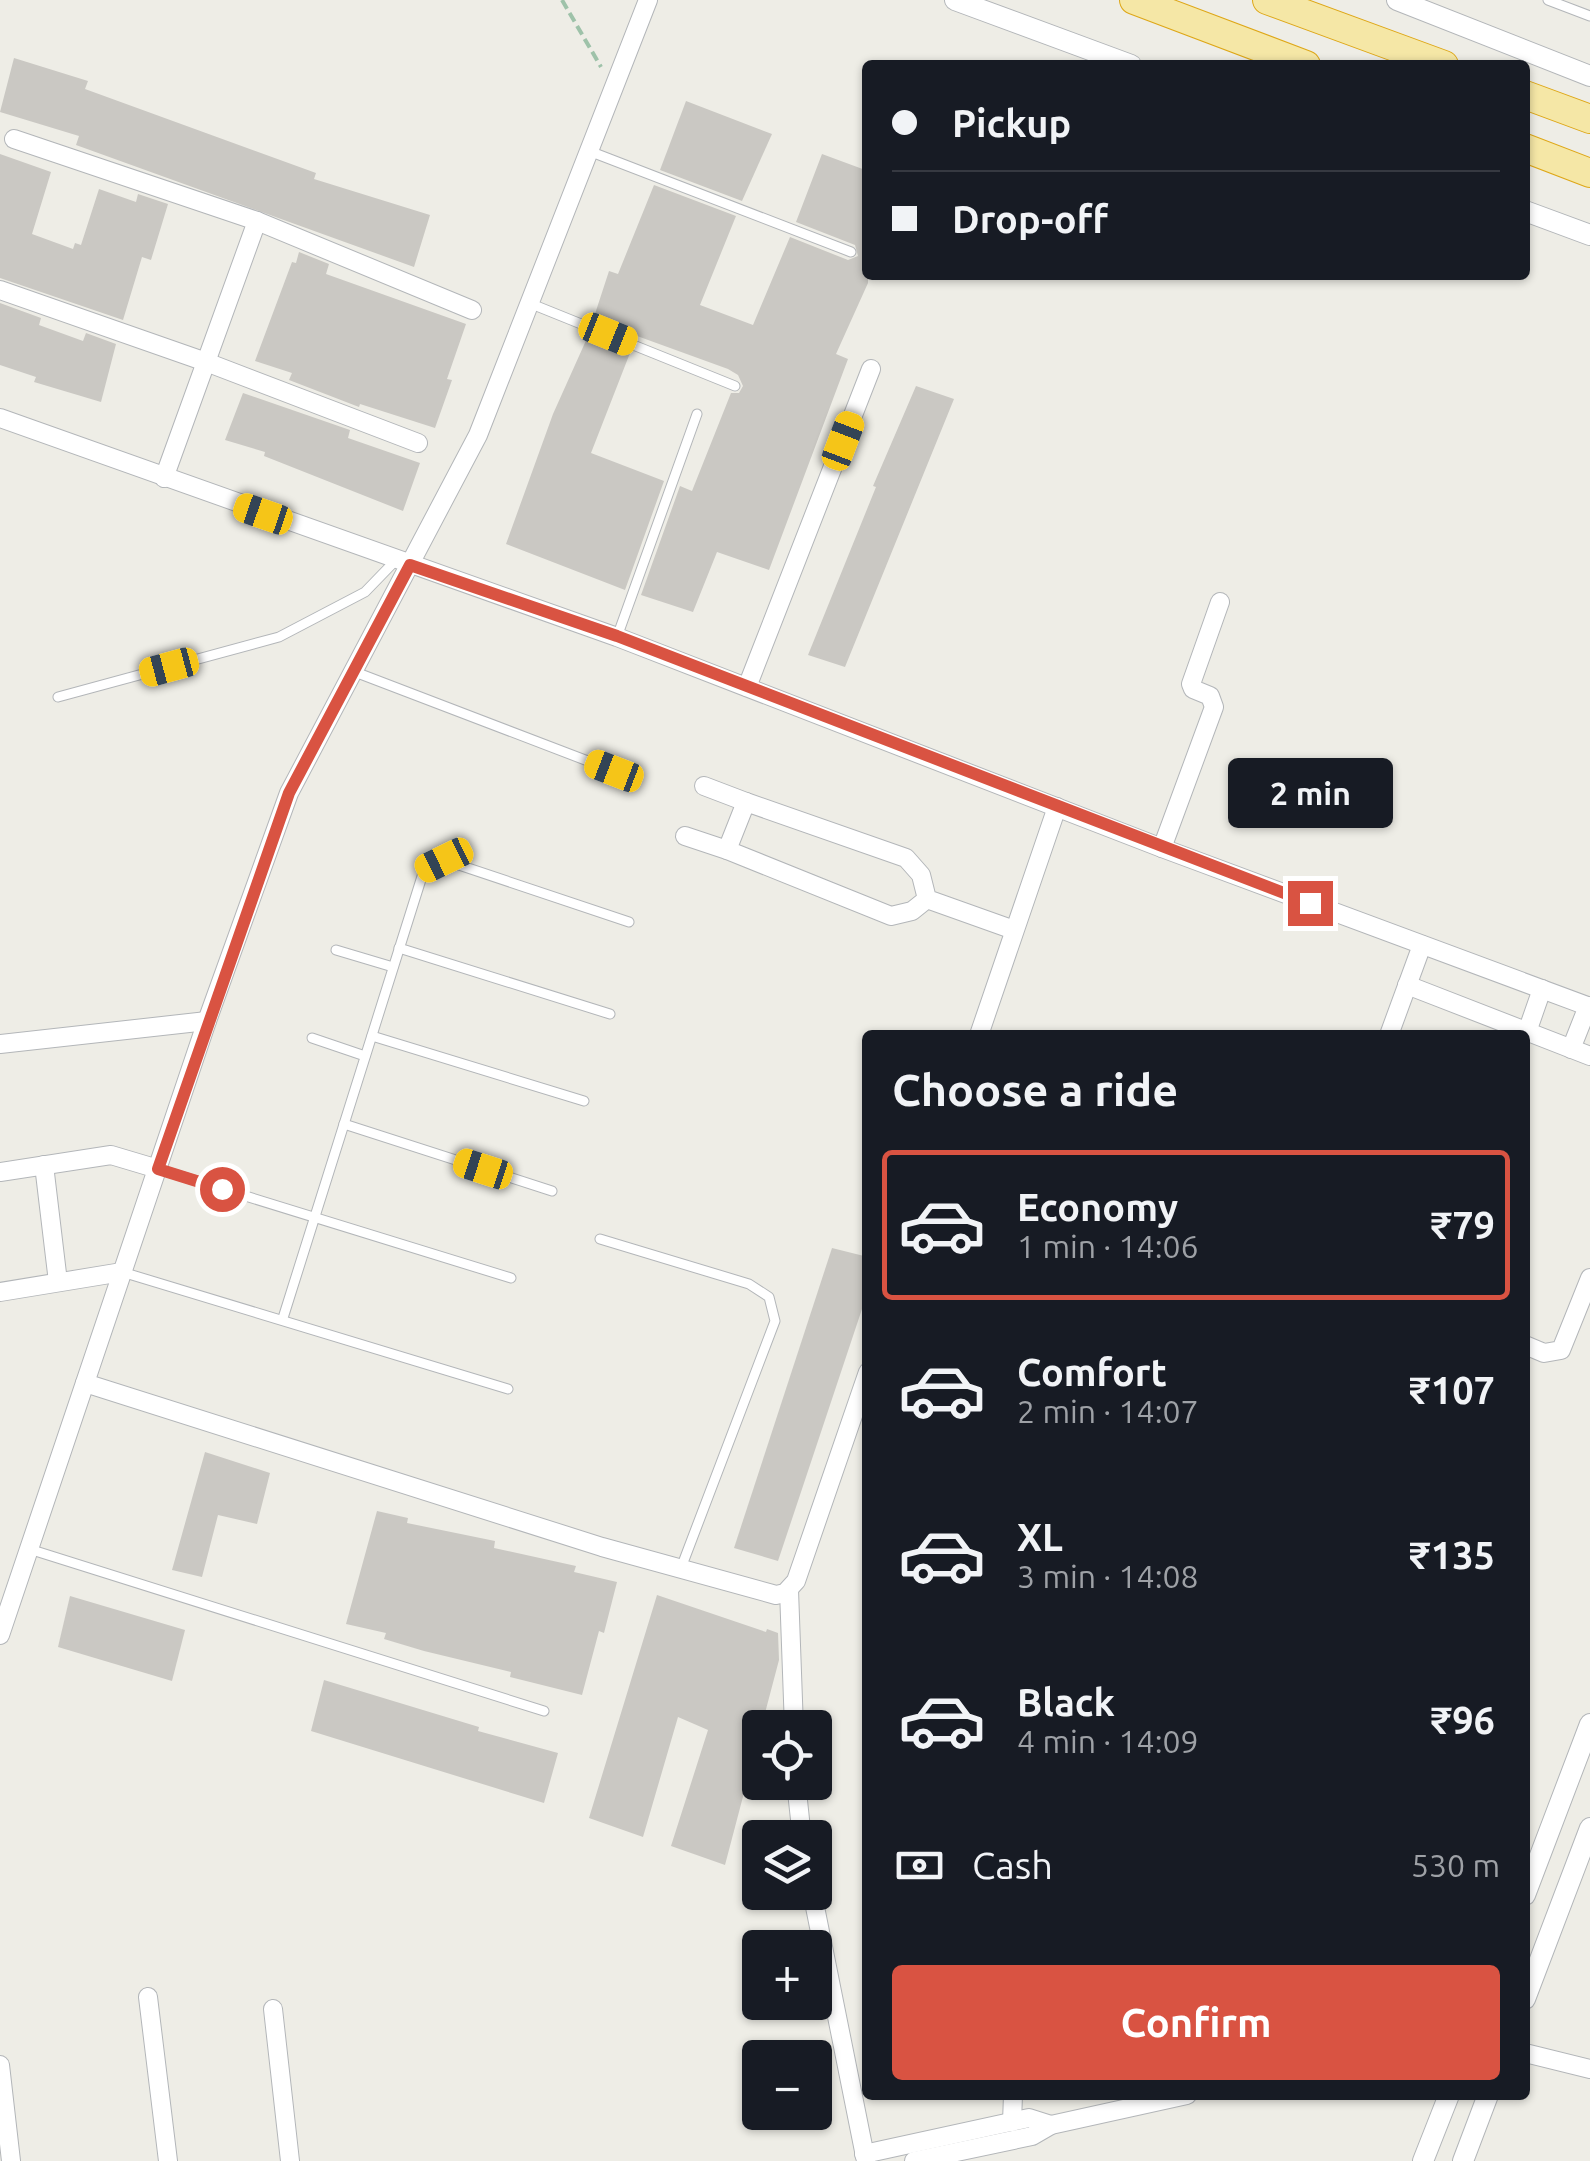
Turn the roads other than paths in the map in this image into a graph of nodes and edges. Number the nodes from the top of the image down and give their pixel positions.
1 (648, 0) edge
2 (956, 0) edge
3 (1134, 0) edge
4 (1267, 0) edge
5 (1397, 0) edge
6 (1548, 0) edge
7 (1590, 16) edge
8 (1118, 60) edge
9 (1293, 60) edge
10 (1430, 60) edge
11 (1590, 76) edge
12 (1530, 97) edge
13 (1590, 119) edge
14 (14, 139) dead end
15 (1530, 150) edge
16 (589, 151) junction
17 (1590, 172) edge
18 (1530, 213) edge
19 (257, 221) junction
20 (1590, 235) edge
21 (850, 252) dead end
22 (0, 290) edge
23 (529, 303) junction
24 (472, 310) dead end
25 (206, 362) junction
26 (872, 369) dead end
27 (736, 386) dead end
28 (697, 414) dead end
29 (0, 418) edge
30 (418, 443) dead end
31 (164, 478) junction
32 (403, 562) junction
33 (1220, 602) dead end
34 (617, 636) junction
35 (354, 672) junction
36 (747, 688) junction
37 (58, 697) dead end
38 (614, 771) dead end
39 (704, 786) dead end
40 (746, 802) junction
41 (1057, 807) junction
42 (685, 836) dead end
43 (1162, 848) junction
44 (727, 850) junction
45 (927, 899) junction
46 (629, 922) dead end
47 (1014, 930) junction
48 (1422, 944) junction
49 (399, 948) junction
50 (336, 950) dead end
51 (393, 967) junction
52 (1407, 985) junction
53 (1542, 989) junction
54 (1589, 1007) edge
55 (610, 1014) dead end
56 (207, 1022) junction
57 (981, 1030) edge
58 (1391, 1030) edge
59 (1522, 1030) edge
60 (1528, 1030) edge
61 (1530, 1033) edge
62 (372, 1036) junction
63 (312, 1038) dead end
64 (0, 1044) edge
65 (1571, 1049) junction
66 (365, 1056) junction
67 (1590, 1056) edge
68 (584, 1101) dead end
69 (344, 1124) junction
70 (44, 1165) junction
71 (158, 1169) junction
72 (0, 1172) edge
73 (552, 1191) dead end
74 (316, 1218) junction
75 (600, 1239) dead end
76 (122, 1272) junction
77 (510, 1278) dead end
78 (1590, 1278) edge
79 (58, 1282) junction
80 (0, 1292) edge
81 (282, 1318) junction
82 (1530, 1346) edge
83 (85, 1383) junction
84 (508, 1389) dead end
85 (862, 1390) edge
86 (29, 1549) junction
87 (681, 1568) junction
88 (789, 1590) junction
89 (0, 1635) edge
90 (793, 1710) edge
91 (544, 1711) dead end
92 (1590, 1724) edge
93 (1590, 1828) edge
94 (1530, 1882) edge
95 (816, 1910) edge
96 (1530, 1986) edge
97 (148, 1996) dead end
98 (273, 2009) dead end
99 (1530, 2054) edge
100 (0, 2065) edge
101 (1590, 2069) edge
102 (1014, 2100) edge
103 (1164, 2100) edge
104 (1446, 2100) edge
105 (1486, 2100) edge
106 (1012, 2122) junction
107 (1052, 2125) junction
108 (865, 2158) edge
109 (12, 2161) edge
110 (168, 2161) edge
111 (290, 2161) edge
112 (914, 2161) edge
113 (1423, 2161) edge
114 (1463, 2161) edge

1 - 16 street
2 - 8 street
3 - 9 highway
4 - 10 highway
5 - 11 street
6 - 7 lane
12 - 13 highway
14 - 19 street
15 - 17 highway
16 - 21 lane
16 - 23 street
18 - 20 street
19 - 24 street
19 - 25 street
22 - 25 street
23 - 27 lane
23 - 32 street
25 - 30 street
25 - 31 street
26 - 36 street
28 - 34 lane
29 - 31 street
31 - 32 street
32 - 34 street
32 - 35 street
32 - 37 lane
33 - 43 street
34 - 36 street
35 - 38 lane
35 - 56 street
36 - 41 street
39 - 40 street
40 - 44 street
40 - 45 street
41 - 43 street
41 - 47 street
42 - 44 street
43 - 48 street
44 - 45 street
45 - 47 street
46 - 49 lane
47 - 57 street
48 - 52 street
48 - 53 street
49 - 51 lane
49 - 55 lane
50 - 51 lane
51 - 62 lane
52 - 58 street
52 - 59 street
53 - 54 street
53 - 60 street
54 - 65 street
56 - 64 street
56 - 71 street
61 - 65 street
62 - 66 lane
62 - 68 lane
63 - 66 lane
65 - 67 street
66 - 69 lane
69 - 73 lane
69 - 74 lane
70 - 71 street
70 - 72 street
70 - 79 street
71 - 74 lane
71 - 76 street
74 - 77 lane
74 - 81 lane
75 - 87 lane
76 - 79 street
76 - 81 lane
76 - 83 street
78 - 82 street
79 - 80 street
81 - 84 lane
83 - 86 street
83 - 87 street
85 - 88 street
86 - 89 street
86 - 91 lane
87 - 88 street
88 - 90 street
92 - 94 street
93 - 96 street
95 - 108 street
97 - 110 street
98 - 111 street
99 - 101 street
100 - 109 street
102 - 106 street
103 - 107 street
104 - 113 street
105 - 114 street
106 - 107 street
106 - 108 street
107 - 112 street

